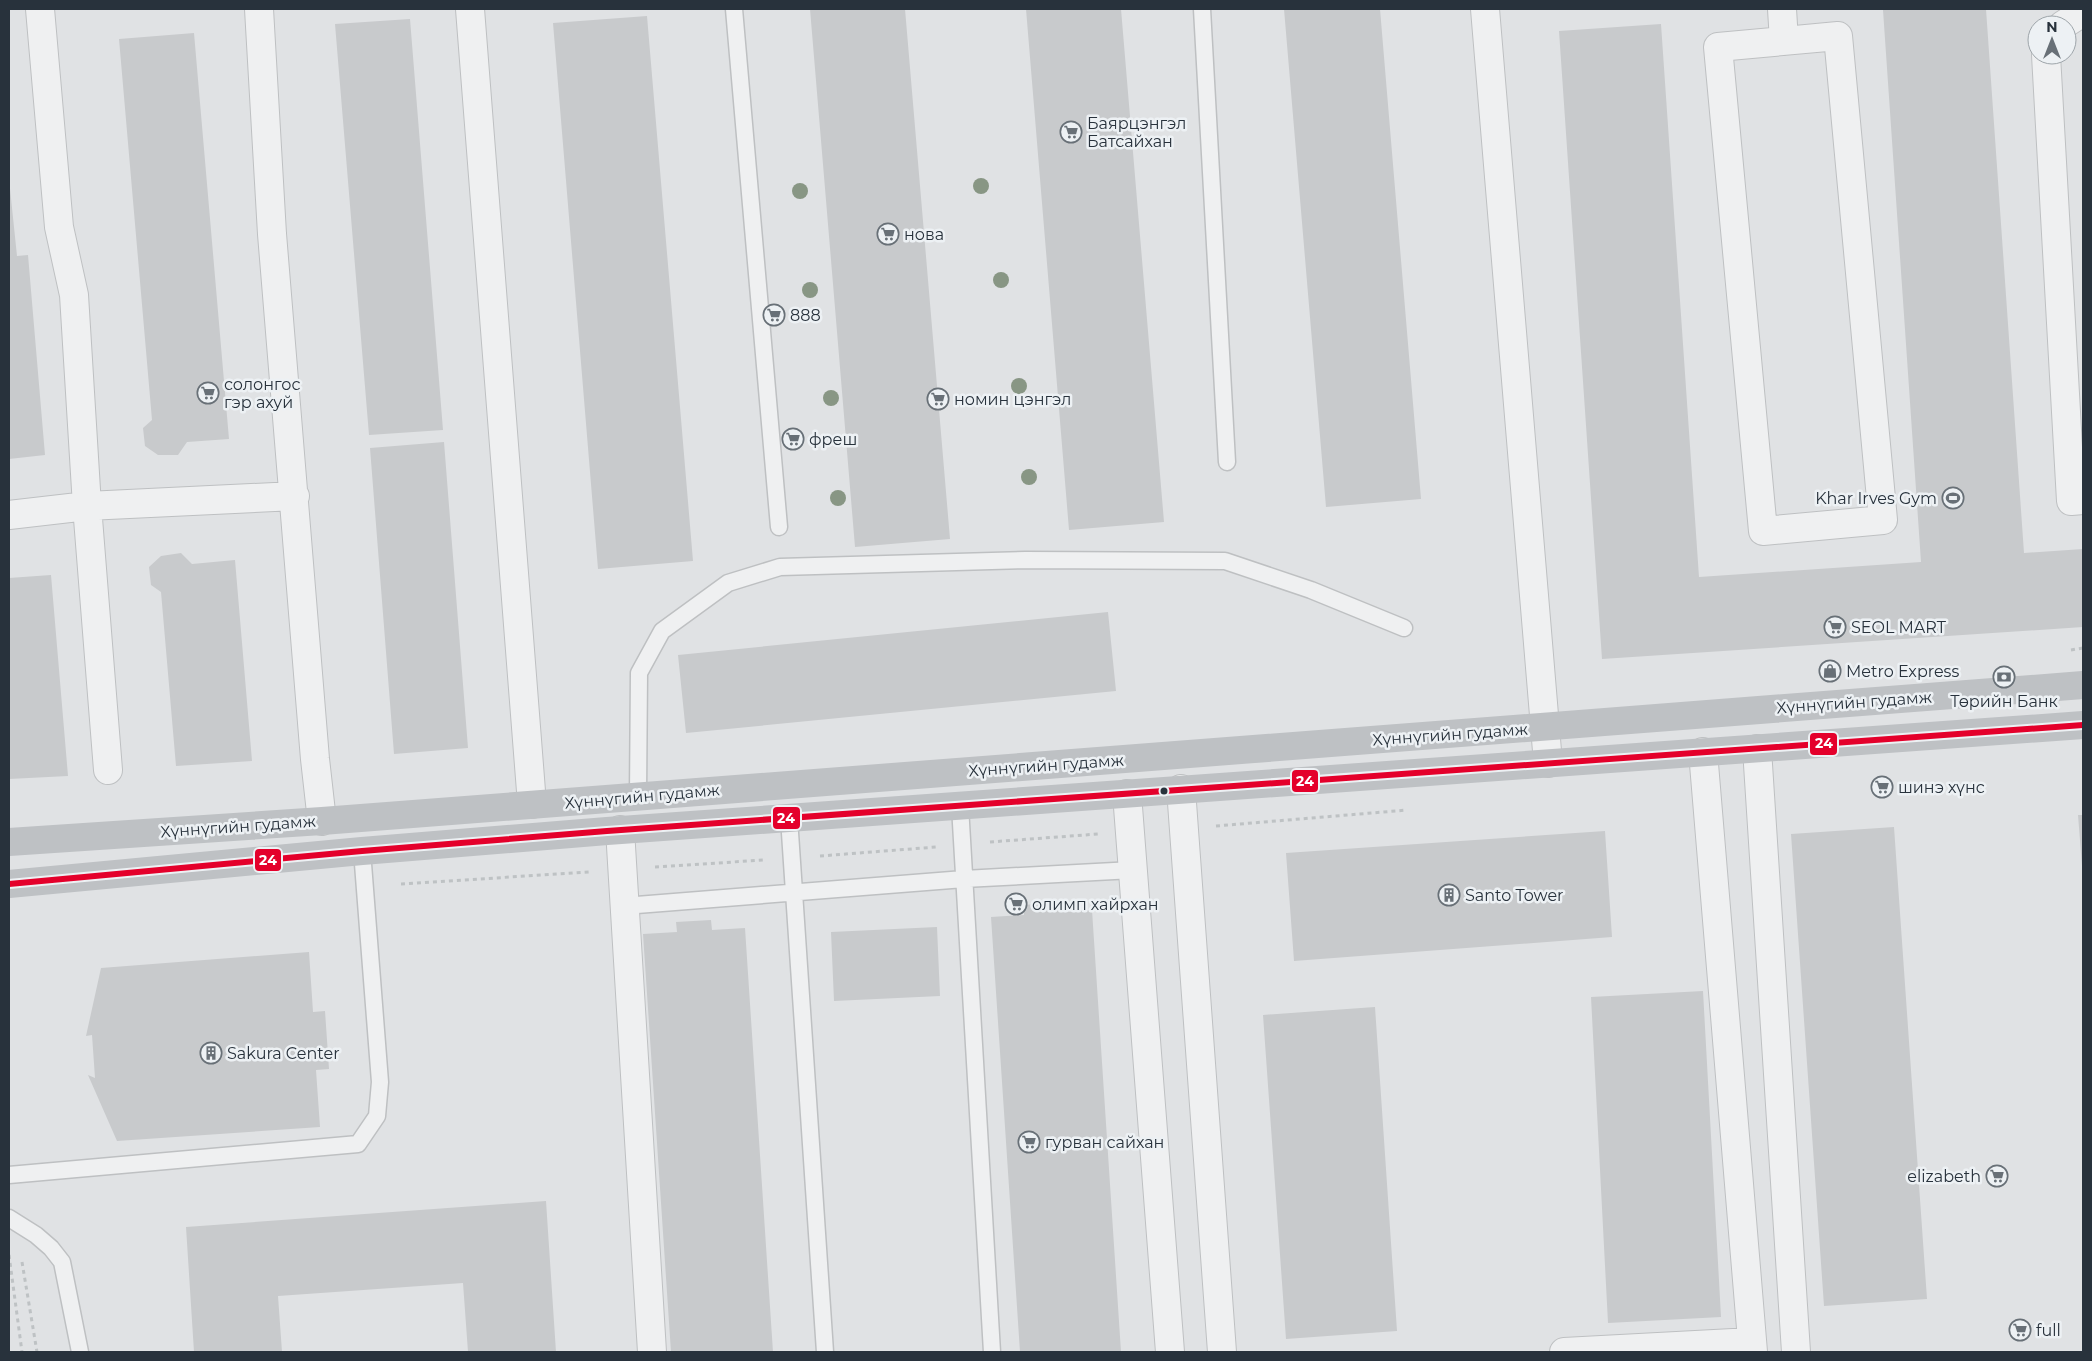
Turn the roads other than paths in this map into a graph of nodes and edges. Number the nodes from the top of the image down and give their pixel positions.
1 (40, 9) edge
2 (259, 9) edge
3 (470, 9) edge
4 (734, 9) edge
5 (1202, 9) edge
6 (1486, 9) edge
7 (1782, 9) edge
8 (1784, 41) junction
9 (2047, 65) edge
10 (1226, 462) dead end
11 (295, 496) junction
12 (2083, 500) edge
13 (87, 506) junction
14 (9, 515) edge
15 (779, 527) dead end
16 (1404, 628) dead end
17 (2083, 685) edge
18 (2083, 725) edge
19 (1545, 726) junction
20 (1757, 748) junction
21 (1703, 752) junction
22 (1548, 763) junction
23 (108, 770) dead end
24 (1181, 789) junction
25 (1127, 794) junction
26 (638, 796) junction
27 (532, 804) junction
28 (960, 806) junction
29 (789, 818) junction
30 (322, 821) junction
31 (620, 830) junction
32 (9, 842) edge
33 (362, 851) junction
34 (1133, 870) junction
35 (964, 879) junction
36 (9, 884) edge
37 (795, 892) junction
38 (624, 906) junction
39 (9, 1175) edge
40 (12, 1220) edge
41 (1753, 1347) edge
42 (80, 1352) edge
43 (652, 1352) edge
44 (825, 1352) edge
45 (992, 1352) edge
46 (1170, 1352) edge
47 (1222, 1352) edge
48 (1564, 1352) edge
49 (1796, 1352) edge

1 - 13 street
2 - 11 street
3 - 27 street
4 - 15 lane
5 - 10 lane
6 - 19 street
7 - 8 street
8 - 8 street
9 - 12 street
11 - 13 street
11 - 30 street
13 - 14 street
13 - 23 street
16 - 26 lane
17 - 19 main road, Хүннүгийн гудамж
18 - 20 main road, Хүннүгийн гудамж
19 - 22 street
19 - 26 main road, Хүннүгийн гудамж
20 - 21 main road, Хүннүгийн гудамж
20 - 49 street
21 - 22 main road, Хүннүгийн гудамж
21 - 41 street
22 - 24 main road, Хүннүгийн гудамж
24 - 25 main road, Хүннүгийн гудамж
24 - 47 street
25 - 28 main road, Хүннүгийн гудамж
25 - 34 street
26 - 27 main road, Хүннүгийн гудамж
27 - 30 main road, Хүннүгийн гудамж
28 - 29 main road, Хүннүгийн гудамж
28 - 35 lane
29 - 31 main road, Хүннүгийн гудамж
29 - 37 lane
30 - 32 main road, Хүннүгийн гудамж
31 - 33 main road, Хүннүгийн гудамж
31 - 38 street
33 - 36 main road, Хүннүгийн гудамж
33 - 39 lane
34 - 35 lane
34 - 46 street
35 - 37 lane
35 - 45 lane
37 - 38 lane
37 - 44 lane
38 - 43 street
40 - 42 lane
41 - 48 street

